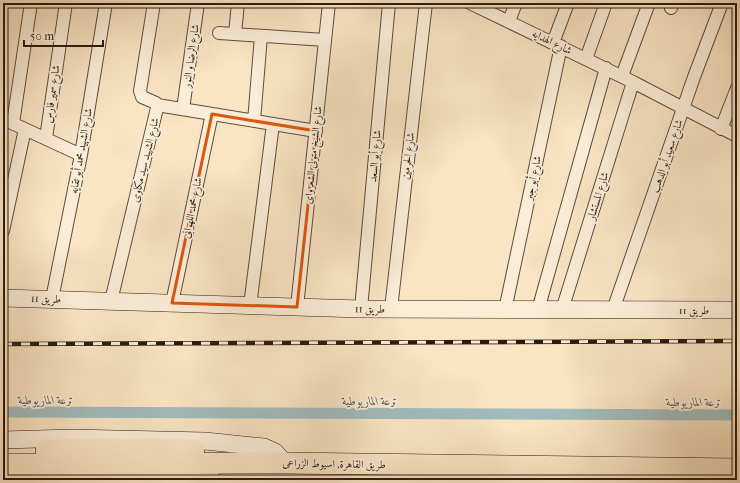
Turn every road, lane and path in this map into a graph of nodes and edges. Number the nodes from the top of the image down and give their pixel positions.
1 (31, 3) edge
2 (66, 3) edge
3 (106, 3) edge
4 (154, 3) edge
5 (198, 3) edge
6 (238, 3) edge
7 (329, 3) edge
8 (390, 3) edge
9 (426, 3) edge
10 (470, 3) edge
11 (516, 3) edge
12 (568, 3) edge
13 (606, 3) edge
14 (649, 3) edge
15 (722, 3) edge
16 (509, 21) junction
17 (219, 33) dead end
18 (235, 34) junction
19 (261, 36) junction
20 (325, 40) junction
21 (557, 44) junction
22 (586, 59) junction
23 (606, 68) junction
24 (622, 76) junction
25 (633, 82) junction
26 (737, 88) edge
27 (157, 105) junction
28 (183, 109) junction
29 (683, 109) junction
30 (212, 114) junction
31 (8, 121) edge
32 (254, 121) junction
33 (273, 124) junction
34 (24, 128) junction
35 (721, 129) junction
36 (316, 131) junction
37 (737, 136) edge
38 (46, 138) junction
39 (81, 155) junction
40 (3, 231) edge
41 (3, 298) edge
42 (52, 299) junction
43 (111, 301) junction
44 (172, 303) junction
45 (250, 306) junction
46 (297, 307) junction
47 (361, 309) junction
48 (391, 309) junction
49 (505, 310) junction
50 (538, 310) junction
51 (562, 310) junction
52 (613, 310) junction
53 (737, 310) edge
54 (3, 440) edge
55 (3, 451) edge
56 (3, 464) edge
57 (248, 464) junction
58 (285, 464) junction
59 (737, 469) edge
60 (3, 479) edge
61 (71, 480) edge
62 (210, 480) edge

1 - 31 street
2 - 38 street, شارع سمير فارس
3 - 39 street, شارع الشهيد محمد أبو تقايه
4 - 27 street, شارع الشهيد سيد مكاوى
5 - 28 street, شارع الرضا و النور
6 - 18 street
7 - 20 street, شارع الشيخ متولى الشعرواى
8 - 47 street, شارع أبو السعد
9 - 48 street, شارع الحرمين
10 - 16 street, شارع الهدايه
11 - 16 street
12 - 21 street, شارع أبو جبر
13 - 22 street
14 - 24 street
15 - 29 street, شارع سعيد أبو الدهب
16 - 21 street, شارع الهدايه
17 - 18 street
18 - 19 street
19 - 20 street
19 - 32 street
20 - 36 street, شارع الشيخ متولى الشعرواى
21 - 22 street, شارع الهدايه
21 - 49 street, شارع أبو جبر
22 - 23 street, شارع الهدايه
23 - 24 street, شارع الهدايه
23 - 50 street
24 - 25 street, شارع الهدايه
25 - 29 street, شارع الهدايه
25 - 51 street, شارع المستشار
26 - 35 street
27 - 28 street
27 - 43 street, شارع الشهيد سيد مكاوى
28 - 30 street
29 - 35 street, شارع الهدايه
29 - 52 street, شارع سعيد أبو الدهب
30 - 32 street
30 - 44 street, شارع محمد اللهوانى
31 - 34 street
32 - 33 street
33 - 36 street
33 - 45 street
34 - 38 street
34 - 40 street
35 - 37 street, شارع الهدايه
36 - 46 street, شارع الشيخ متولى الشعرواى
38 - 39 street
39 - 42 street, شارع الشهيد محمد أبو تقايه
41 - 42 street, طريق 11
42 - 43 street, طريق 11
43 - 44 street, طريق 11
44 - 45 street, طريق 11
45 - 46 street, طريق 11
46 - 47 street, طريق 11
47 - 48 street, طريق 11
48 - 49 street, طريق 11
49 - 50 street, طريق 11
50 - 51 street, طريق 11
51 - 52 street, طريق 11
52 - 53 street, طريق 11
54 - 58 street
55 - 57 highway
56 - 57 highway, طريق القاهرة, اسيوط الزراعى
57 - 58 highway, طريق القاهرة, اسيوط الزراعى
58 - 59 highway, طريق القاهرة, اسيوط الزراعى
60 - 61 highway
61 - 62 highway

